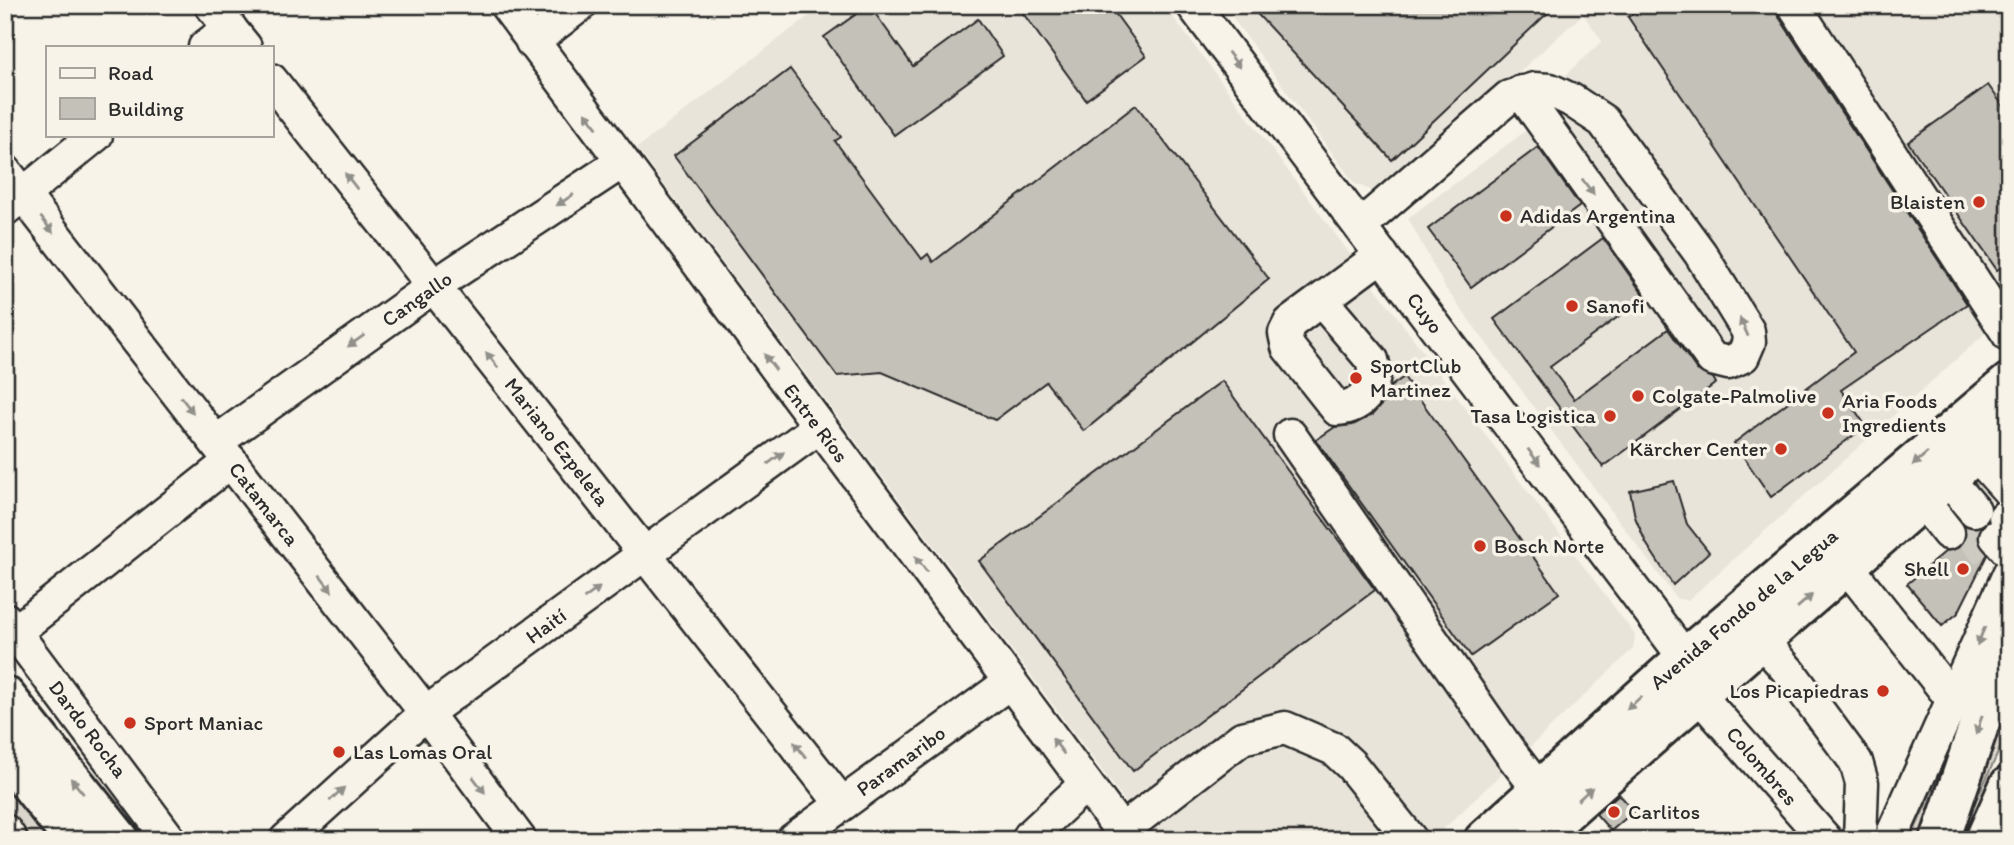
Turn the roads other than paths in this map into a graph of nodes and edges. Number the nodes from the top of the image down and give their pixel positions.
1 (506, 5) edge
2 (580, 5) edge
3 (1193, 5) edge
4 (1794, 5) edge
5 (229, 27) edge
6 (532, 42) junction
7 (206, 46) edge
8 (273, 83) edge
9 (1521, 92) junction
10 (1581, 106) junction
11 (1548, 132) junction
12 (95, 136) edge
13 (622, 162) junction
14 (11, 192) edge
15 (1360, 226) junction
16 (1382, 255) junction
17 (434, 286) junction
18 (1321, 300) dead end
19 (2009, 335) edge
20 (2009, 383) edge
21 (2009, 424) edge
22 (818, 427) junction
23 (1290, 435) dead end
24 (223, 451) junction
25 (1975, 453) junction
26 (1935, 489) junction
27 (1974, 510) dead end
28 (2006, 522) edge
29 (1948, 533) dead end
30 (645, 554) junction
31 (1846, 565) junction
32 (1996, 579) edge
33 (9, 630) edge
34 (2009, 637) edge
35 (1761, 640) junction
36 (1685, 658) junction
37 (1010, 682) junction
38 (1697, 693) junction
39 (5, 696) edge
40 (1953, 700) junction
41 (426, 713) junction
42 (5, 752) edge
43 (1086, 785) junction
44 (2009, 786) edge
45 (1539, 790) junction
46 (842, 804) junction
47 (5, 831) edge
48 (1125, 835) edge
49 (1030, 836) dead end
50 (11, 840) edge
51 (74, 840) edge
52 (120, 840) edge
53 (170, 840) edge
54 (286, 840) edge
55 (520, 840) edge
56 (793, 840) edge
57 (1411, 840) edge
58 (1484, 840) edge
59 (1534, 840) edge
60 (1826, 840) edge
61 (1860, 840) edge
62 (1890, 840) edge
63 (1940, 840) edge
64 (1985, 840) edge

1 - 6 street, Entre Ríos
2 - 6 street
3 -> 15 street, Cuyo
4 - 19 street
5 - 7 street
13 -> 6 street, Entre Ríos
17 -> 8 street, Mariano Ezpeleta
9 - 10 street
9 - 11 street
9 - 15 street
10 - 11 street
11 -> 10 street
12 - 14 street
13 -> 17 street, Cangallo
22 -> 13 street, Entre Ríos
14 -> 24 street, Catamarca
15 - 16 street, Cuyo
16 - 18 street
16 -> 36 street, Cuyo
17 -> 24 street, Cangallo
30 -> 17 street, Mariano Ezpeleta
20 -> 36 main road, Avenida Fondo de la Legua
21 - 25 main road, Avenida Fondo de la Legua
30 -> 22 street, Haití
37 -> 22 street, Entre Ríos
23 - 45 street
24 - 33 street, Cangallo
24 -> 41 street, Catamarca
25 - 26 main road, Avenida Fondo de la Legua
25 - 28 street
26 - 27 street
26 - 29 street
26 - 31 main road, Avenida Fondo de la Legua
41 -> 30 street, Haití
46 -> 30 street, Mariano Ezpeleta
35 -> 31 main road, Avenida Fondo de la Legua
31 - 40 street
32 -> 40 street
33 - 53 street, Dardo Rocha
34 -> 63 main road
35 - 38 main road, Avenida Fondo de la Legua
35 - 61 street
36 - 38 street, Cuyo
36 -> 45 main road, Avenida Fondo de la Legua
43 -> 37 street, Entre Ríos
37 - 46 street, Paramaribo
59 -> 38 main road, Avenida Fondo de la Legua
38 - 60 street, Colombres
52 -> 39 main road
40 - 62 street
54 -> 41 street, Haití
41 -> 55 street, Catamarca
42 - 51 main road
43 - 48 street, Entre Ríos
43 - 49 street
44 - 64 main road
45 - 58 main road, Avenida Fondo de la Legua
46 - 56 street, Paramaribo
47 - 50 street
48 - 57 street

